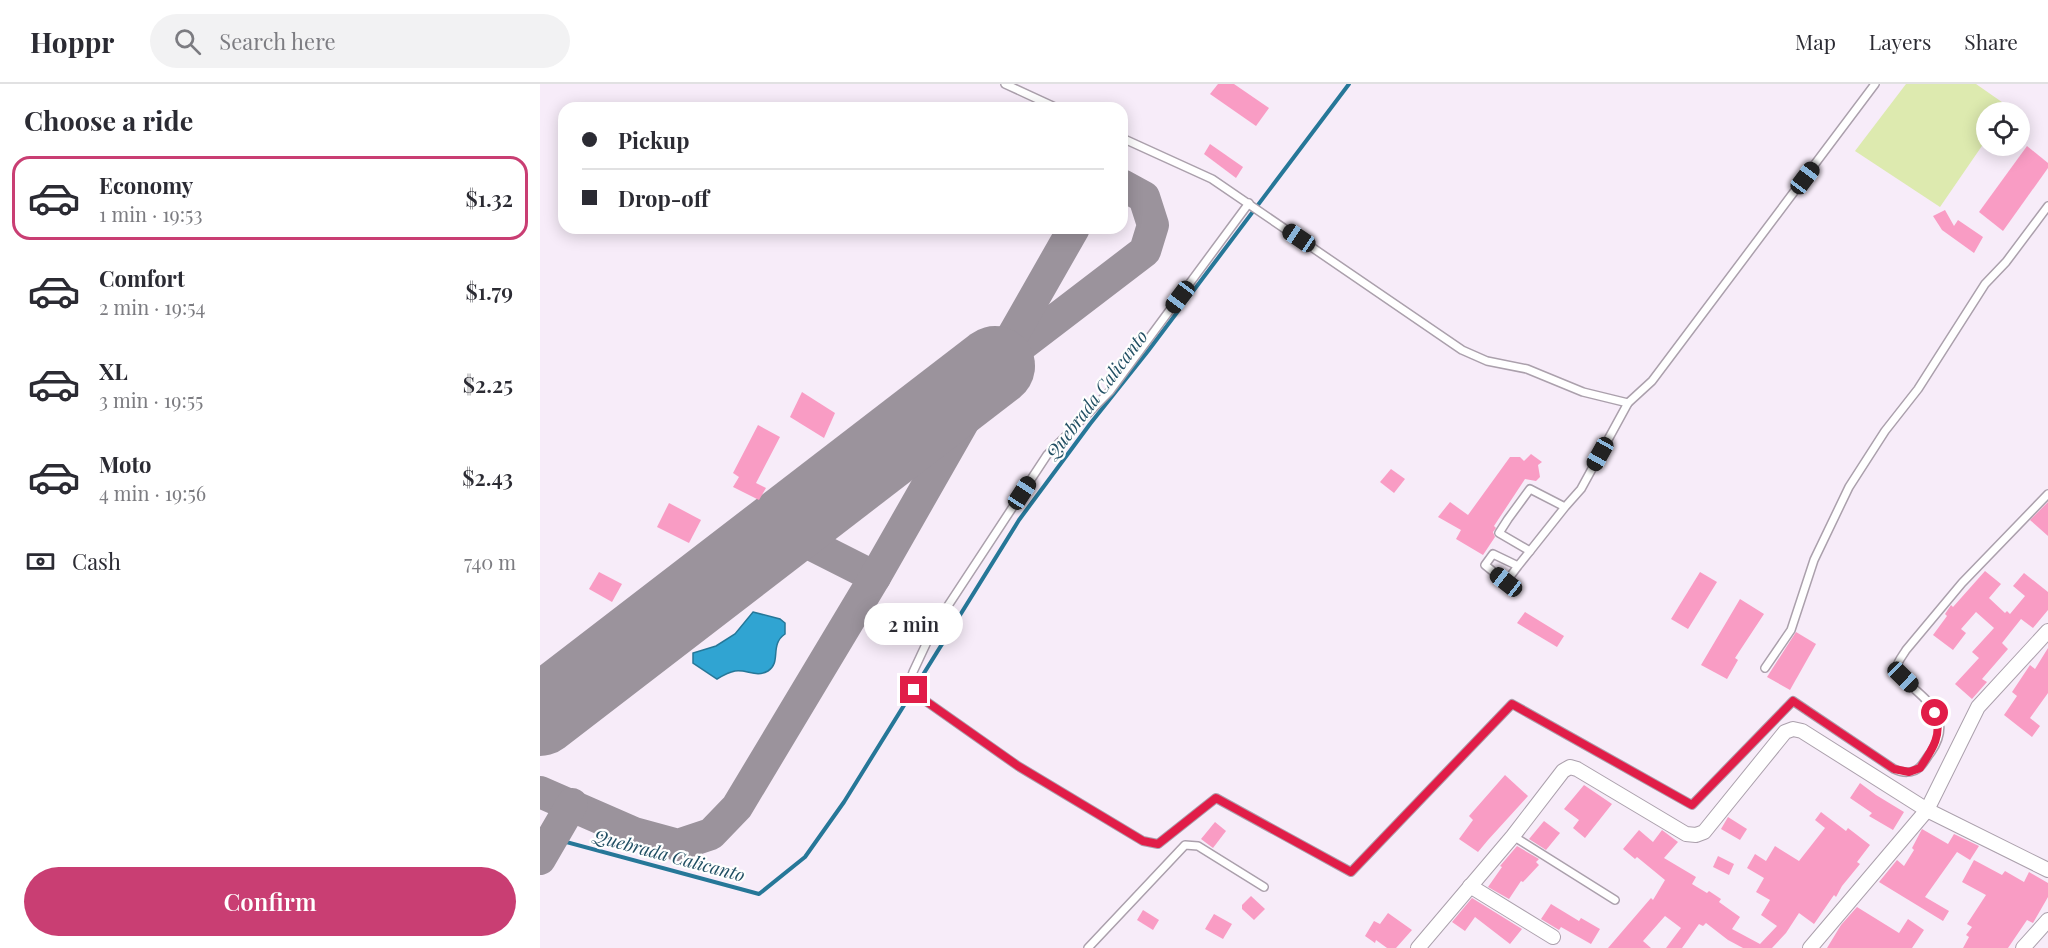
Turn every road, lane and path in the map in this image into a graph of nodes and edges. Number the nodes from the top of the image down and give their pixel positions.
1 (1005, 84) edge
2 (1875, 84) edge
3 (1044, 102) edge
4 (1128, 141) edge
5 (1249, 204) junction
6 (2048, 206) edge
7 (1628, 403) junction
8 (2048, 494) edge
9 (1565, 507) junction
10 (1530, 551) junction
11 (1518, 566) junction
12 (2048, 631) edge
13 (1765, 668) dead end
14 (1927, 810) junction
15 (1513, 836) junction
16 (2048, 870) edge
17 (1470, 886) junction
18 (1264, 887) dead end
19 (1615, 900) dead end
20 (2048, 920) edge
21 (1553, 937) dead end
22 (1088, 948) edge
23 (1418, 948) edge
24 (1810, 948) edge
25 (2023, 948) edge

1 - 3 lane
2 - 7 lane
4 - 5 lane
5 - 7 lane
5 - 8 lane
6 - 13 lane
7 - 9 lane
9 - 10 lane
9 - 10 lane
10 - 11 lane
11 - 11 lane
12 - 14 street
14 - 15 street
14 - 16 street
14 - 24 street
15 - 17 street
15 - 19 lane
17 - 21 street
17 - 23 street
18 - 22 lane
20 - 25 street

